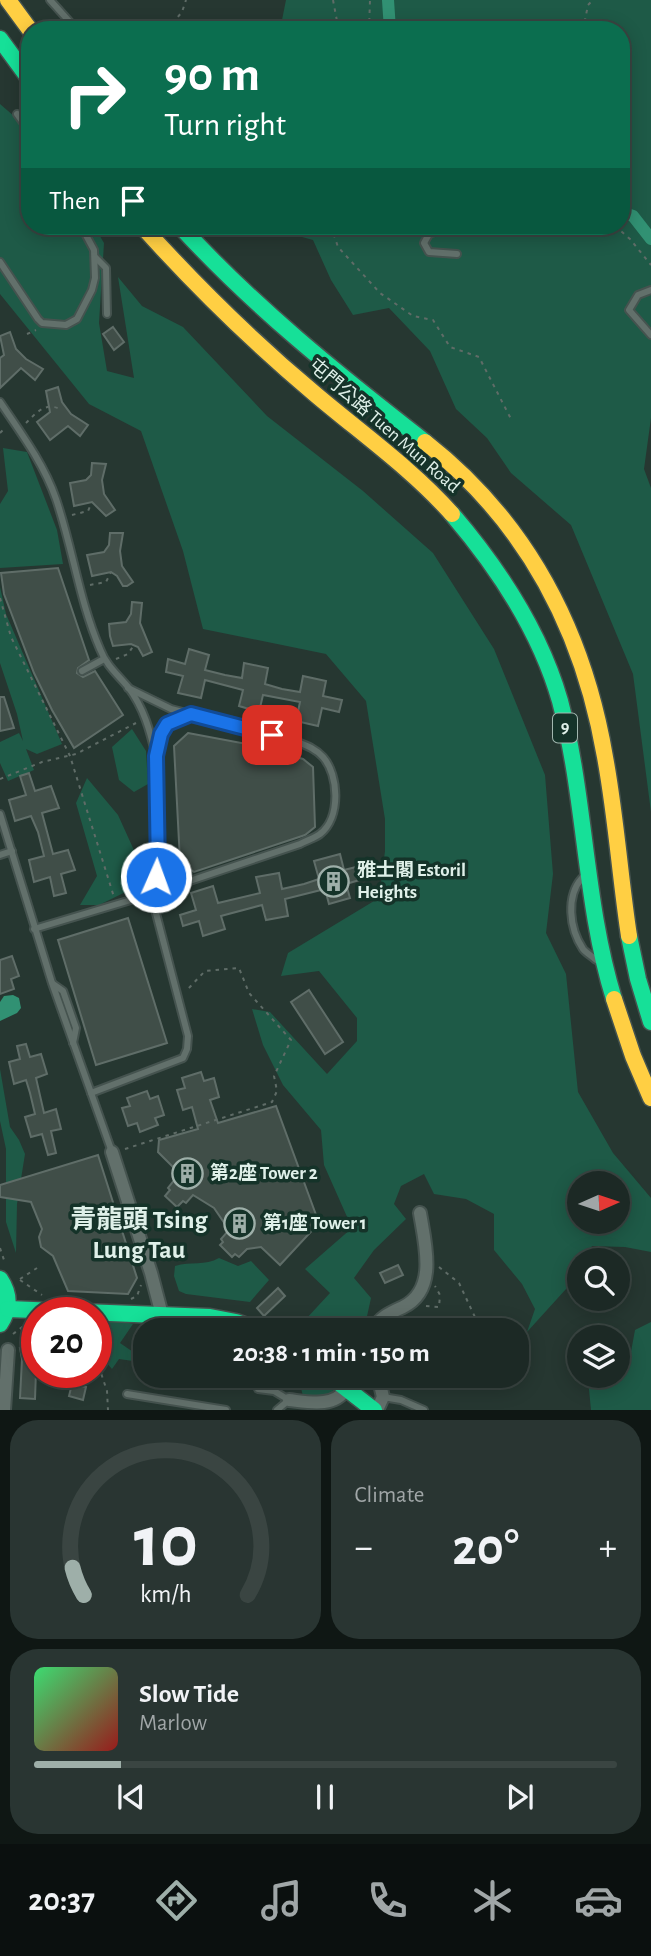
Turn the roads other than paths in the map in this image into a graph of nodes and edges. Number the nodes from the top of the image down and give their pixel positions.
1 (8, 0) edge
2 (50, 0) edge
3 (23, 21) edge
4 (69, 21) edge
5 (0, 39) edge
6 (21, 68) edge
7 (16, 114) dead end
8 (21, 120) edge
9 (86, 235) edge
10 (150, 235) edge
11 (189, 235) edge
12 (428, 235) edge
13 (457, 254) dead end
14 (94, 257) junction
15 (0, 262) edge
16 (651, 290) edge
17 (107, 314) dead end
18 (651, 335) edge
19 (0, 402) edge
20 (104, 659) junction
21 (82, 671) dead end
22 (128, 688) junction
23 (191, 714) junction
24 (156, 756) junction
25 (0, 814) edge
26 (4, 837) edge
27 (12, 851) junction
28 (0, 855) edge
29 (157, 860) junction
30 (588, 871) junction
31 (202, 877) junction
32 (150, 894) junction
33 (120, 903) junction
34 (34, 929) junction
35 (606, 967) junction
36 (651, 1022) edge
37 (91, 1093) junction
38 (651, 1098) edge
39 (116, 1151) joint
40 (420, 1213) dead end
41 (4, 1272) edge
42 (8, 1309) junction
43 (162, 1315) junction
44 (214, 1318) edge
45 (382, 1318) edge
46 (6, 1330) edge
47 (5, 1357) edge
48 (258, 1389) dead end
49 (346, 1389) joint
50 (127, 1394) dead end
51 (289, 1400) junction
52 (378, 1405) edge
53 (197, 1408) edge
54 (4, 1410) edge
55 (226, 1410) edge
56 (277, 1410) edge
57 (424, 1410) edge

1 - 3 main road
2 - 4 lane
5 - 6 main road
7 - 8 lane
9 - 14 lane
10 - 30 main road, 屯門公路 Tuen Mun Road / 9
11 - 36 main road, 屯門公路 Tuen Mun Road / 9
12 - 13 lane
14 - 15 lane
14 - 17 lane
16 - 18 lane
19 - 20 lane
20 - 21 lane
20 - 22 lane
22 - 23 lane
22 - 24 lane
23 - 24 lane
23 - 31 lane
24 - 29 lane
25 - 26 lane
26 - 27 lane
27 - 28 lane
27 - 34 lane
29 - 31 lane
29 - 33 lane
30 - 35 main road, 屯門公路 Tuen Mun Road / 9
30 - 35 lane
31 - 32 lane
32 - 33 lane
32 - 37 lane
33 - 34 lane
34 - 37 lane
35 - 38 main road, 屯門公路 Tuen Mun Road / 9
37 - 39 lane
39 - 43 street
40 - 45 street
41 - 42 main road
42 - 43 main road
42 - 46 main road
43 - 44 main road
47 - 54 street
48 - 51 lane
49 - 51 street
49 - 52 main road
50 - 53 lane
51 - 56 lane
52 - 57 lane
53 - 55 lane

